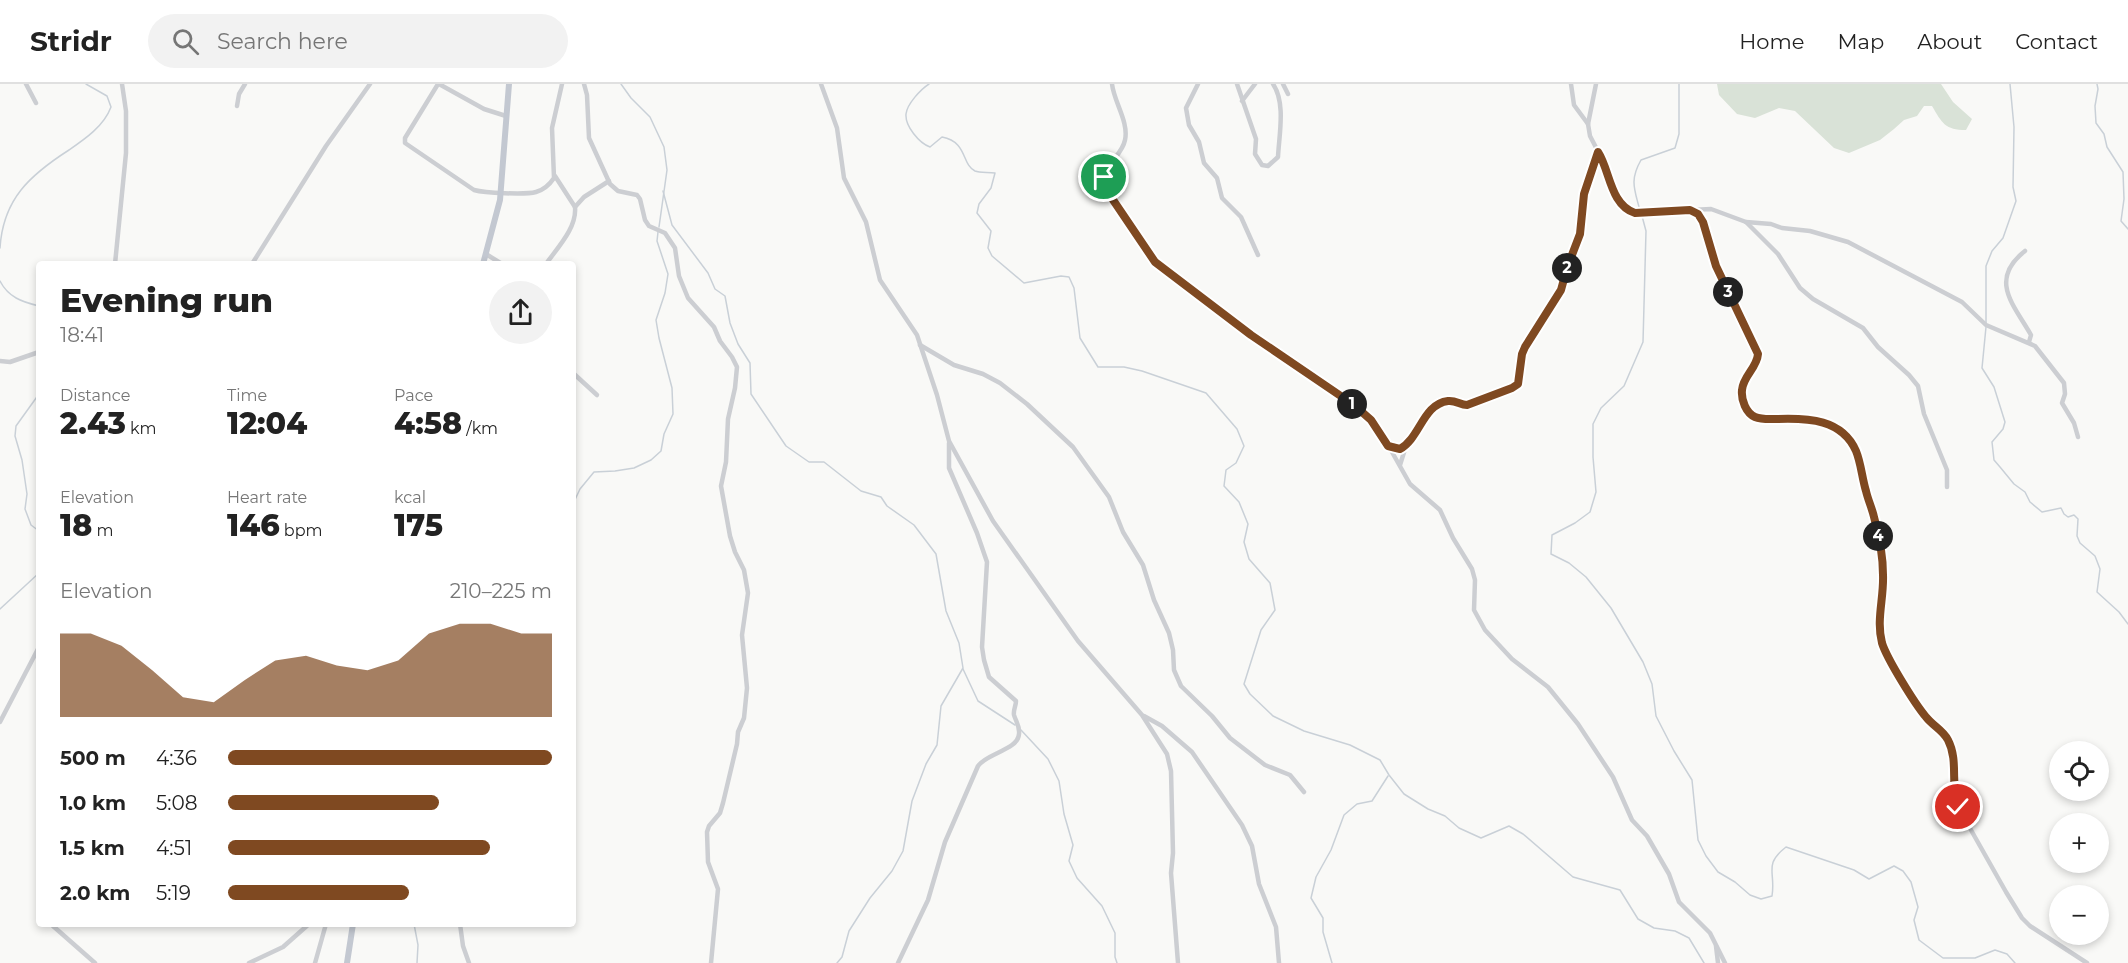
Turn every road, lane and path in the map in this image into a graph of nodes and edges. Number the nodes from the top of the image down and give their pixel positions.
1 (26, 84) edge
2 (122, 84) edge
3 (244, 84) edge
4 (370, 84) edge
5 (439, 84) edge
6 (509, 84) edge
7 (561, 84) edge
8 (584, 84) edge
9 (821, 84) edge
10 (1112, 84) edge
11 (1198, 84) edge
12 (1237, 84) edge
13 (1255, 84) edge
14 (1273, 84) edge
15 (1283, 84) edge
16 (1571, 84) edge
17 (1596, 84) edge
18 (1288, 94) dead end
19 (1242, 101) junction
20 (36, 103) dead end
21 (237, 106) dead end
22 (506, 116) junction
23 (1588, 124) junction
24 (1598, 152) junction
25 (555, 176) junction
26 (609, 181) junction
27 (500, 192) junction
28 (574, 207) junction
29 (1690, 210) junction
30 (1746, 222) junction
31 (2025, 251) dead end
32 (486, 255) junction
33 (1258, 255) dead end
34 (115, 261) edge
35 (254, 261) edge
36 (484, 261) edge
37 (497, 261) edge
38 (548, 261) edge
39 (2029, 342) junction
40 (920, 345) junction
41 (36, 353) edge
42 (0, 362) edge
43 (576, 376) edge
44 (597, 395) dead end
45 (2078, 437) dead end
46 (949, 441) junction
47 (1388, 446) junction
48 (1406, 446) junction
49 (1400, 465) junction
50 (1947, 487) dead end
51 (36, 653) edge
52 (1142, 715) junction
53 (0, 722) edge
54 (1304, 792) dead end
55 (54, 927) edge
56 (306, 927) edge
57 (325, 927) edge
58 (353, 927) edge
59 (460, 927) edge
60 (1715, 943) junction
61 (95, 963) edge
62 (249, 963) edge
63 (315, 963) edge
64 (347, 963) edge
65 (469, 963) edge
66 (711, 963) edge
67 (898, 963) edge
68 (1178, 963) edge
69 (1279, 963) edge
70 (1718, 963) edge
71 (1725, 963) edge
72 (2086, 963) edge

1 - 20 street
2 - 34 street
3 - 21 street
4 - 35 street
5 - 22 street
5 - 27 street
6 - 22 main road
7 - 25 street
8 - 26 street
9 - 40 street
10 - 47 street
11 - 33 street
12 - 19 street
13 - 19 street
14 - 19 street
15 - 18 street
16 - 23 street
17 - 23 street
22 - 27 main road
23 - 24 street
24 - 29 street
24 - 48 street
25 - 27 street
25 - 28 street
26 - 28 street
26 - 66 street
27 - 32 main road
28 - 38 street
29 - 30 street
29 - 72 street
30 - 39 street
30 - 50 street
31 - 39 street
32 - 36 main road
32 - 37 street
39 - 45 street
40 - 46 street
40 - 54 street
41 - 42 street
43 - 44 street
46 - 52 street
46 - 67 street
47 - 48 street
47 - 49 street
48 - 49 street
49 - 60 street
51 - 53 street
52 - 68 street
52 - 69 street
55 - 61 street
56 - 62 street
57 - 63 street
58 - 64 main road
59 - 65 street
60 - 70 street
60 - 71 street

